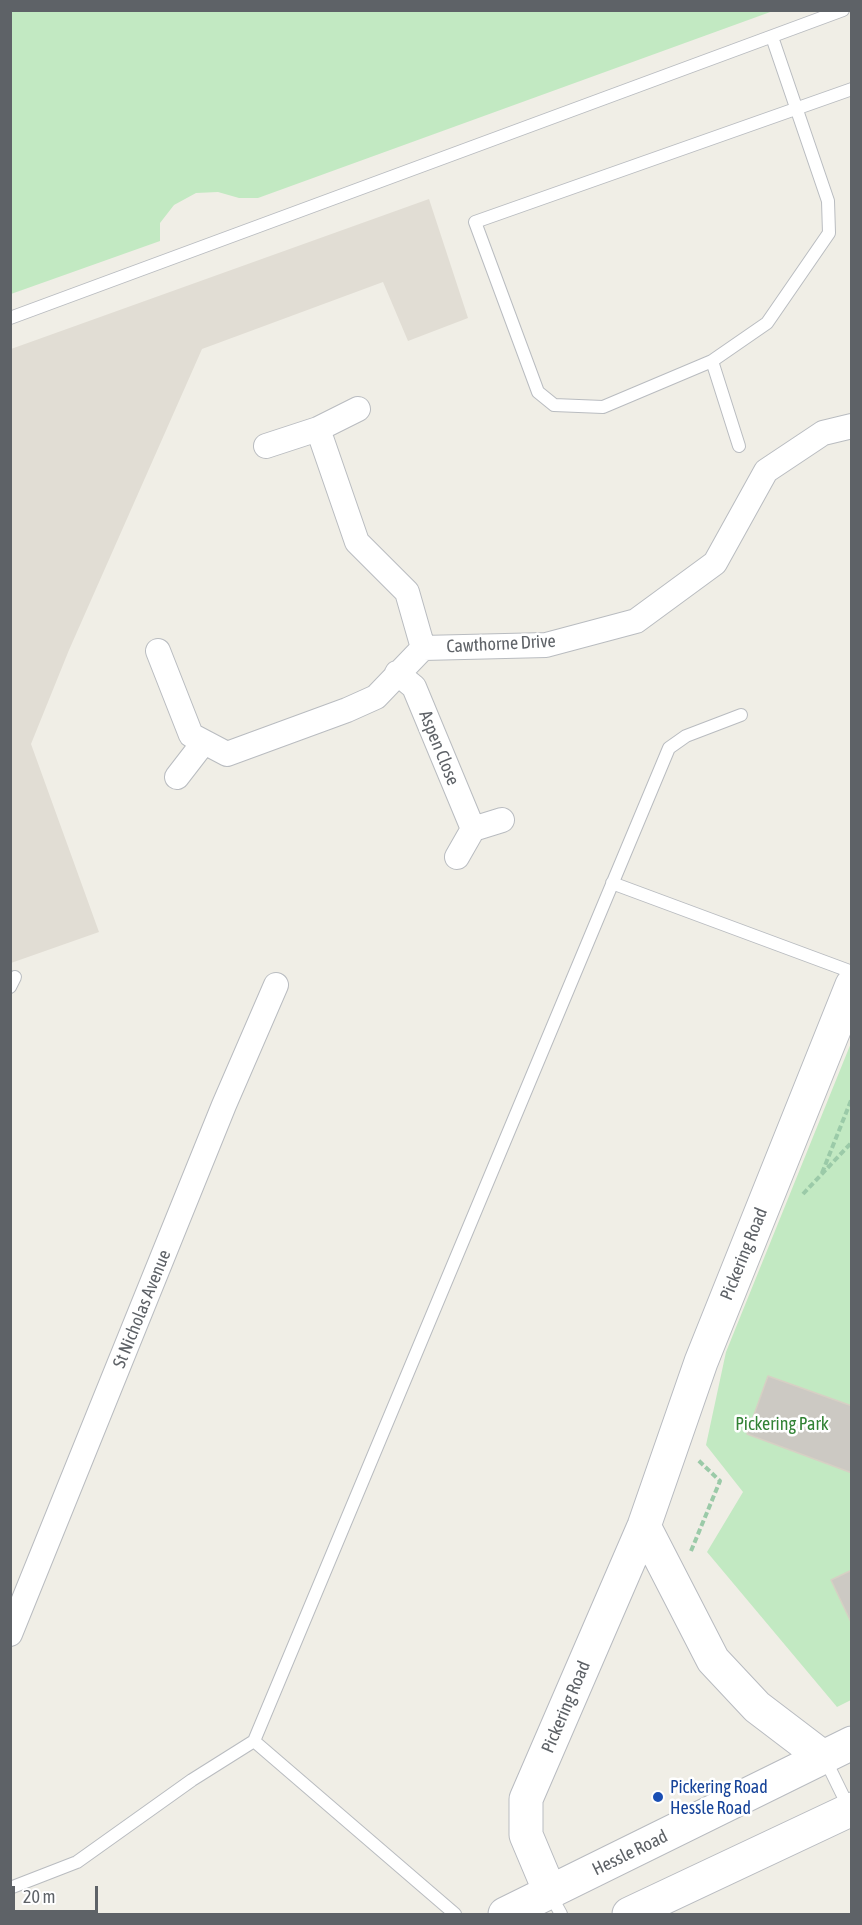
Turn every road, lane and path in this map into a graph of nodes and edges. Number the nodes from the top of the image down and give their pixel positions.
1 (843, 10) edge
2 (772, 37) junction
3 (852, 89) edge
4 (797, 109) junction
5 (10, 318) edge
6 (712, 361) junction
7 (358, 409) dead end
8 (852, 426) edge
9 (318, 429) junction
10 (266, 446) dead end
11 (739, 446) dead end
12 (10, 489) edge
13 (10, 512) edge
14 (423, 648) junction
15 (158, 651) dead end
16 (397, 673) junction
17 (741, 715) dead end
18 (204, 742) junction
19 (177, 777) dead end
20 (502, 820) dead end
21 (473, 829) junction
22 (457, 857) dead end
23 (612, 883) junction
24 (852, 972) edge
25 (276, 985) dead end
26 (852, 985) edge
27 (852, 1098) edge
28 (821, 1175) dead end
29 (697, 1459) dead end
30 (644, 1526) junction
31 (687, 1560) dead end
32 (10, 1634) edge
33 (254, 1741) junction
34 (838, 1751) edge
35 (851, 1809) edge
36 (10, 1887) edge
37 (555, 1904) edge
38 (455, 1914) edge
39 (505, 1914) edge
40 (629, 1914) edge

1 - 2 lane
2 - 4 lane
2 - 5 lane
3 - 4 lane
4 - 6 lane
4 - 6 lane
6 - 11 lane
7 - 9 street
8 - 14 street, Cawthorne Drive
9 - 10 street
9 - 14 street, Cawthorne Drive
12 - 13 path
14 - 16 street, Cawthorne Drive
15 - 18 street, Cawthorne Drive
16 - 18 street, Cawthorne Drive
16 - 21 street, Aspen Close
17 - 23 lane
18 - 19 street
20 - 21 street
21 - 22 street
23 - 24 lane
23 - 33 lane
25 - 32 street, St Nicholas Avenue
26 - 30 street, Pickering Road
27 - 28 path
29 - 31 path
30 - 34 street
30 - 37 street, Pickering Road
33 - 36 lane
33 - 38 lane
34 - 35 lane
34 - 37 street, Hessle Road
35 - 40 street
37 - 39 street, Hessle Road

